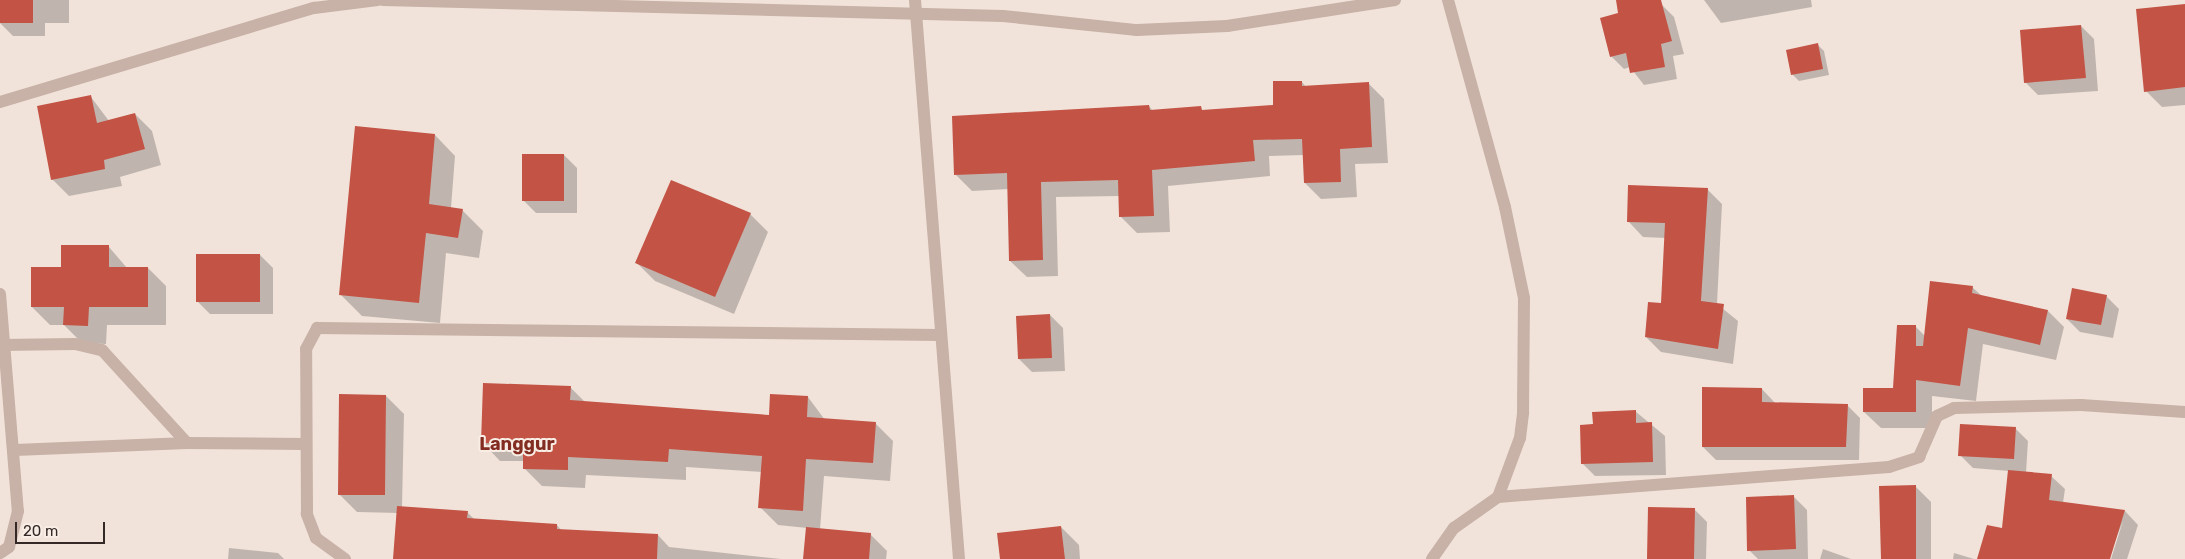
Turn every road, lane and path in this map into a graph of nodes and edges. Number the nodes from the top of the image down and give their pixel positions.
1 (377, 0) edge
2 (383, 0) edge
3 (915, 0) edge
4 (1395, 0) edge
5 (1448, 0) edge
6 (511, 3) edge
7 (916, 15) junction
8 (0, 102) edge
9 (0, 294) edge
10 (940, 335) junction
11 (2, 344) edge
12 (2185, 412) edge
13 (187, 443) junction
14 (304, 444) junction
15 (15, 450) junction
16 (1498, 497) junction
17 (0, 553) edge
18 (345, 559) edge
19 (959, 559) edge
20 (1432, 559) edge

1 - 8 street
2 - 6 street
3 - 7 street
4 - 7 street
5 - 16 street
6 - 7 street
7 - 10 street
9 - 11 street
10 - 14 street
10 - 19 street
11 - 13 street
11 - 15 street
12 - 16 street
13 - 14 street
13 - 15 street
14 - 18 street
15 - 17 street
16 - 20 street

